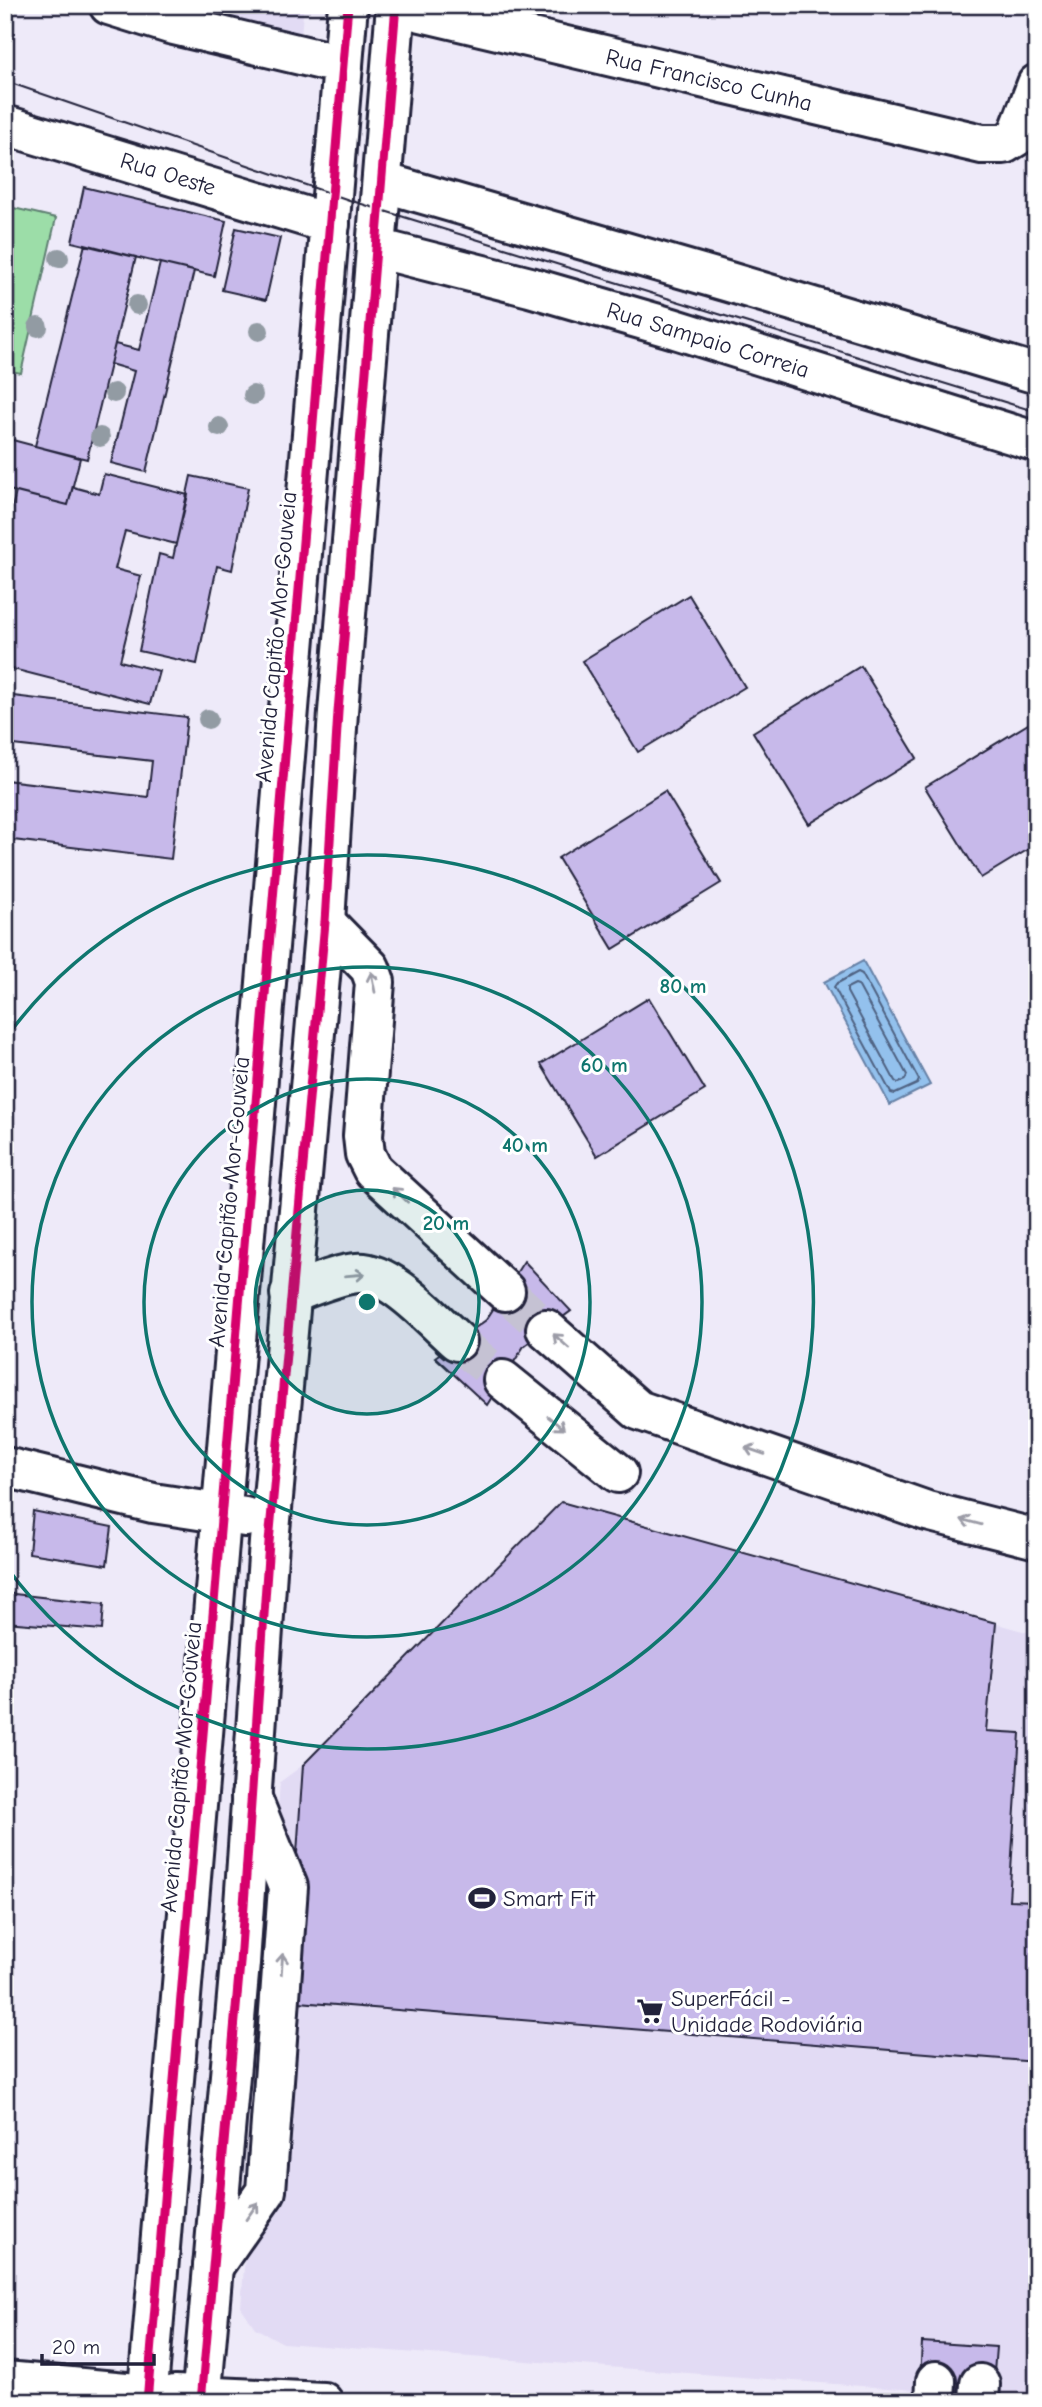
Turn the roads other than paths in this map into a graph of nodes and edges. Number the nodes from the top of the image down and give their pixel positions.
1 (109, 5) edge
2 (348, 5) edge
3 (396, 5) edge
4 (343, 65) junction
5 (1037, 84) edge
6 (5, 125) edge
7 (382, 182) junction
8 (330, 223) junction
9 (376, 248) junction
10 (1037, 374) edge
11 (1037, 442) edge
12 (325, 922) junction
13 (505, 1291) tunnel mouth
14 (290, 1294) junction
15 (546, 1329) tunnel mouth
16 (457, 1341) tunnel mouth
17 (503, 1380) tunnel mouth
18 (5, 1467) edge
19 (618, 1473) dead end
20 (221, 1515) junction
21 (271, 1519) junction
22 (1037, 1539) edge
23 (251, 1796) junction
24 (213, 2267) junction
25 (5, 2381) edge
26 (147, 2398) edge
27 (201, 2399) edge
28 (323, 2402) edge

1 - 4 main road
2 - 4 main road, Avenida Capitão Mor-Gouveia
3 - 5 main road, Rua Francisco Cunha
3 - 7 main road
4 - 8 main road, Avenida Capitão Mor-Gouveia
6 - 8 main road, Rua Oeste
7 - 9 main road
7 - 10 main road
8 - 20 main road, Avenida Capitão Mor-Gouveia
9 - 11 main road, Rua Sampaio Correia
9 - 12 main road
13 -> 12 main road
12 - 14 main road
14 -> 16 main road
14 - 21 main road
22 -> 15 main road
17 -> 19 main road
18 - 20 main road
20 - 21 main road
20 - 26 main road, Avenida Capitão Mor-Gouveia
21 - 23 main road
23 - 24 main road
24 -> 23 main road
24 - 27 main road
25 - 26 main road
26 - 27 main road
27 - 28 main road

